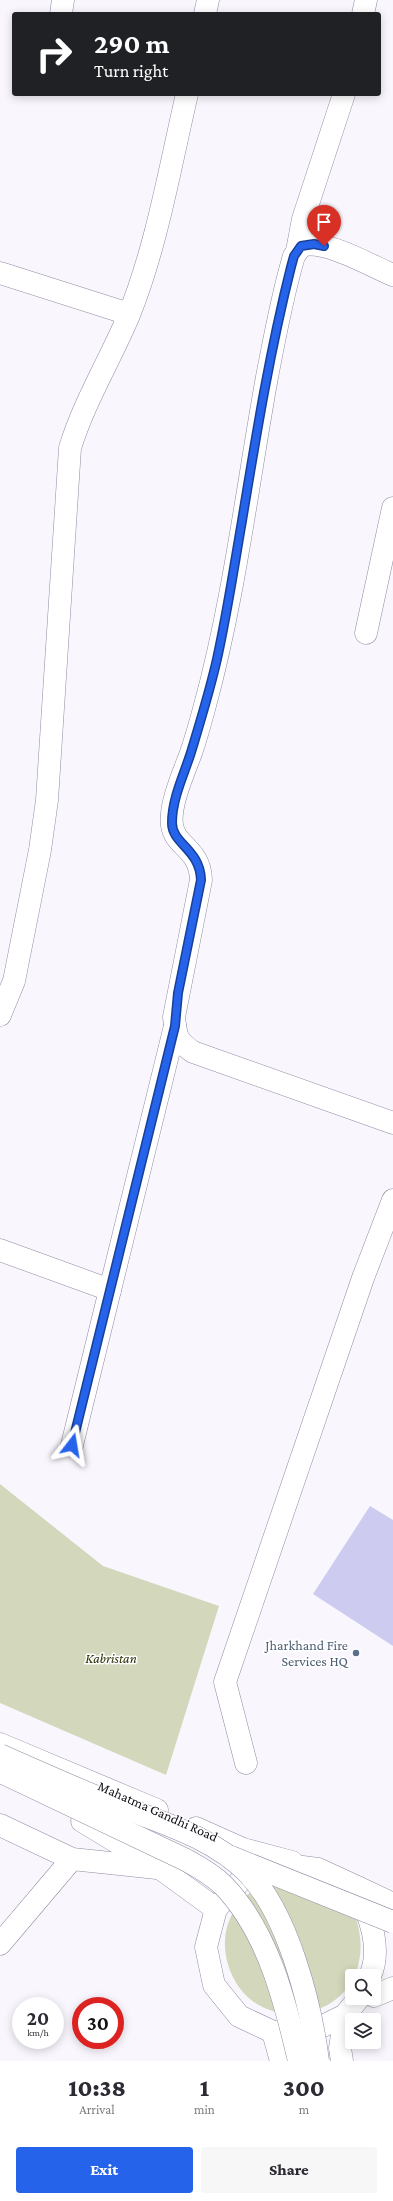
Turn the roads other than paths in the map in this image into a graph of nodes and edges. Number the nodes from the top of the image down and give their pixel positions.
1 (63, 0) edge
2 (208, 0) edge
3 (366, 0) edge
4 (61, 12) edge
5 (205, 12) edge
6 (363, 12) edge
7 (187, 96) edge
8 (343, 96) edge
9 (297, 250) junction
10 (0, 273) edge
11 (393, 275) edge
12 (129, 314) junction
13 (393, 508) edge
14 (366, 633) dead end
15 (0, 1015) edge
16 (175, 1026) junction
17 (393, 1123) edge
18 (393, 1200) edge
19 (0, 1250) edge
20 (110, 1290) junction
21 (72, 1445) dead end
22 (0, 1744) edge
23 (0, 1755) edge
24 (246, 1763) dead end
25 (0, 1772) edge
26 (0, 1783) edge
27 (0, 1825) edge
28 (228, 1856) junction
29 (72, 1859) junction
30 (161, 1869) junction
31 (318, 1869) junction
32 (357, 1886) junction
33 (393, 1904) edge
34 (216, 1909) junction
35 (393, 1922) edge
36 (0, 1944) edge
37 (373, 1969) edge
38 (393, 1988) edge
39 (381, 1993) edge
40 (356, 2005) edge
41 (360, 2005) edge
42 (273, 2032) junction
43 (281, 2061) edge
44 (299, 2061) edge
45 (318, 2061) edge
46 (342, 2061) edge

1 - 4 street
2 - 5 street
3 - 6 street
7 - 12 street
8 - 9 street
9 - 11 street
9 - 16 street
10 - 12 street
12 - 15 street
13 - 14 street
16 - 17 street
16 - 20 street
18 - 24 street
19 - 20 street
20 - 21 street
22 - 31 street, Mahatma Gandhi Road
23 - 28 street, bridge
25 - 44 street, bridge
26 - 30 street
27 - 29 street
28 - 35 street, bridge
28 - 45 street, bridge
29 - 30 street
29 - 36 street
30 - 34 street
31 - 32 street
31 - 34 street
32 - 33 street
32 - 37 street
34 - 42 street
38 - 39 street
40 - 42 street
41 - 46 street
42 - 43 street

